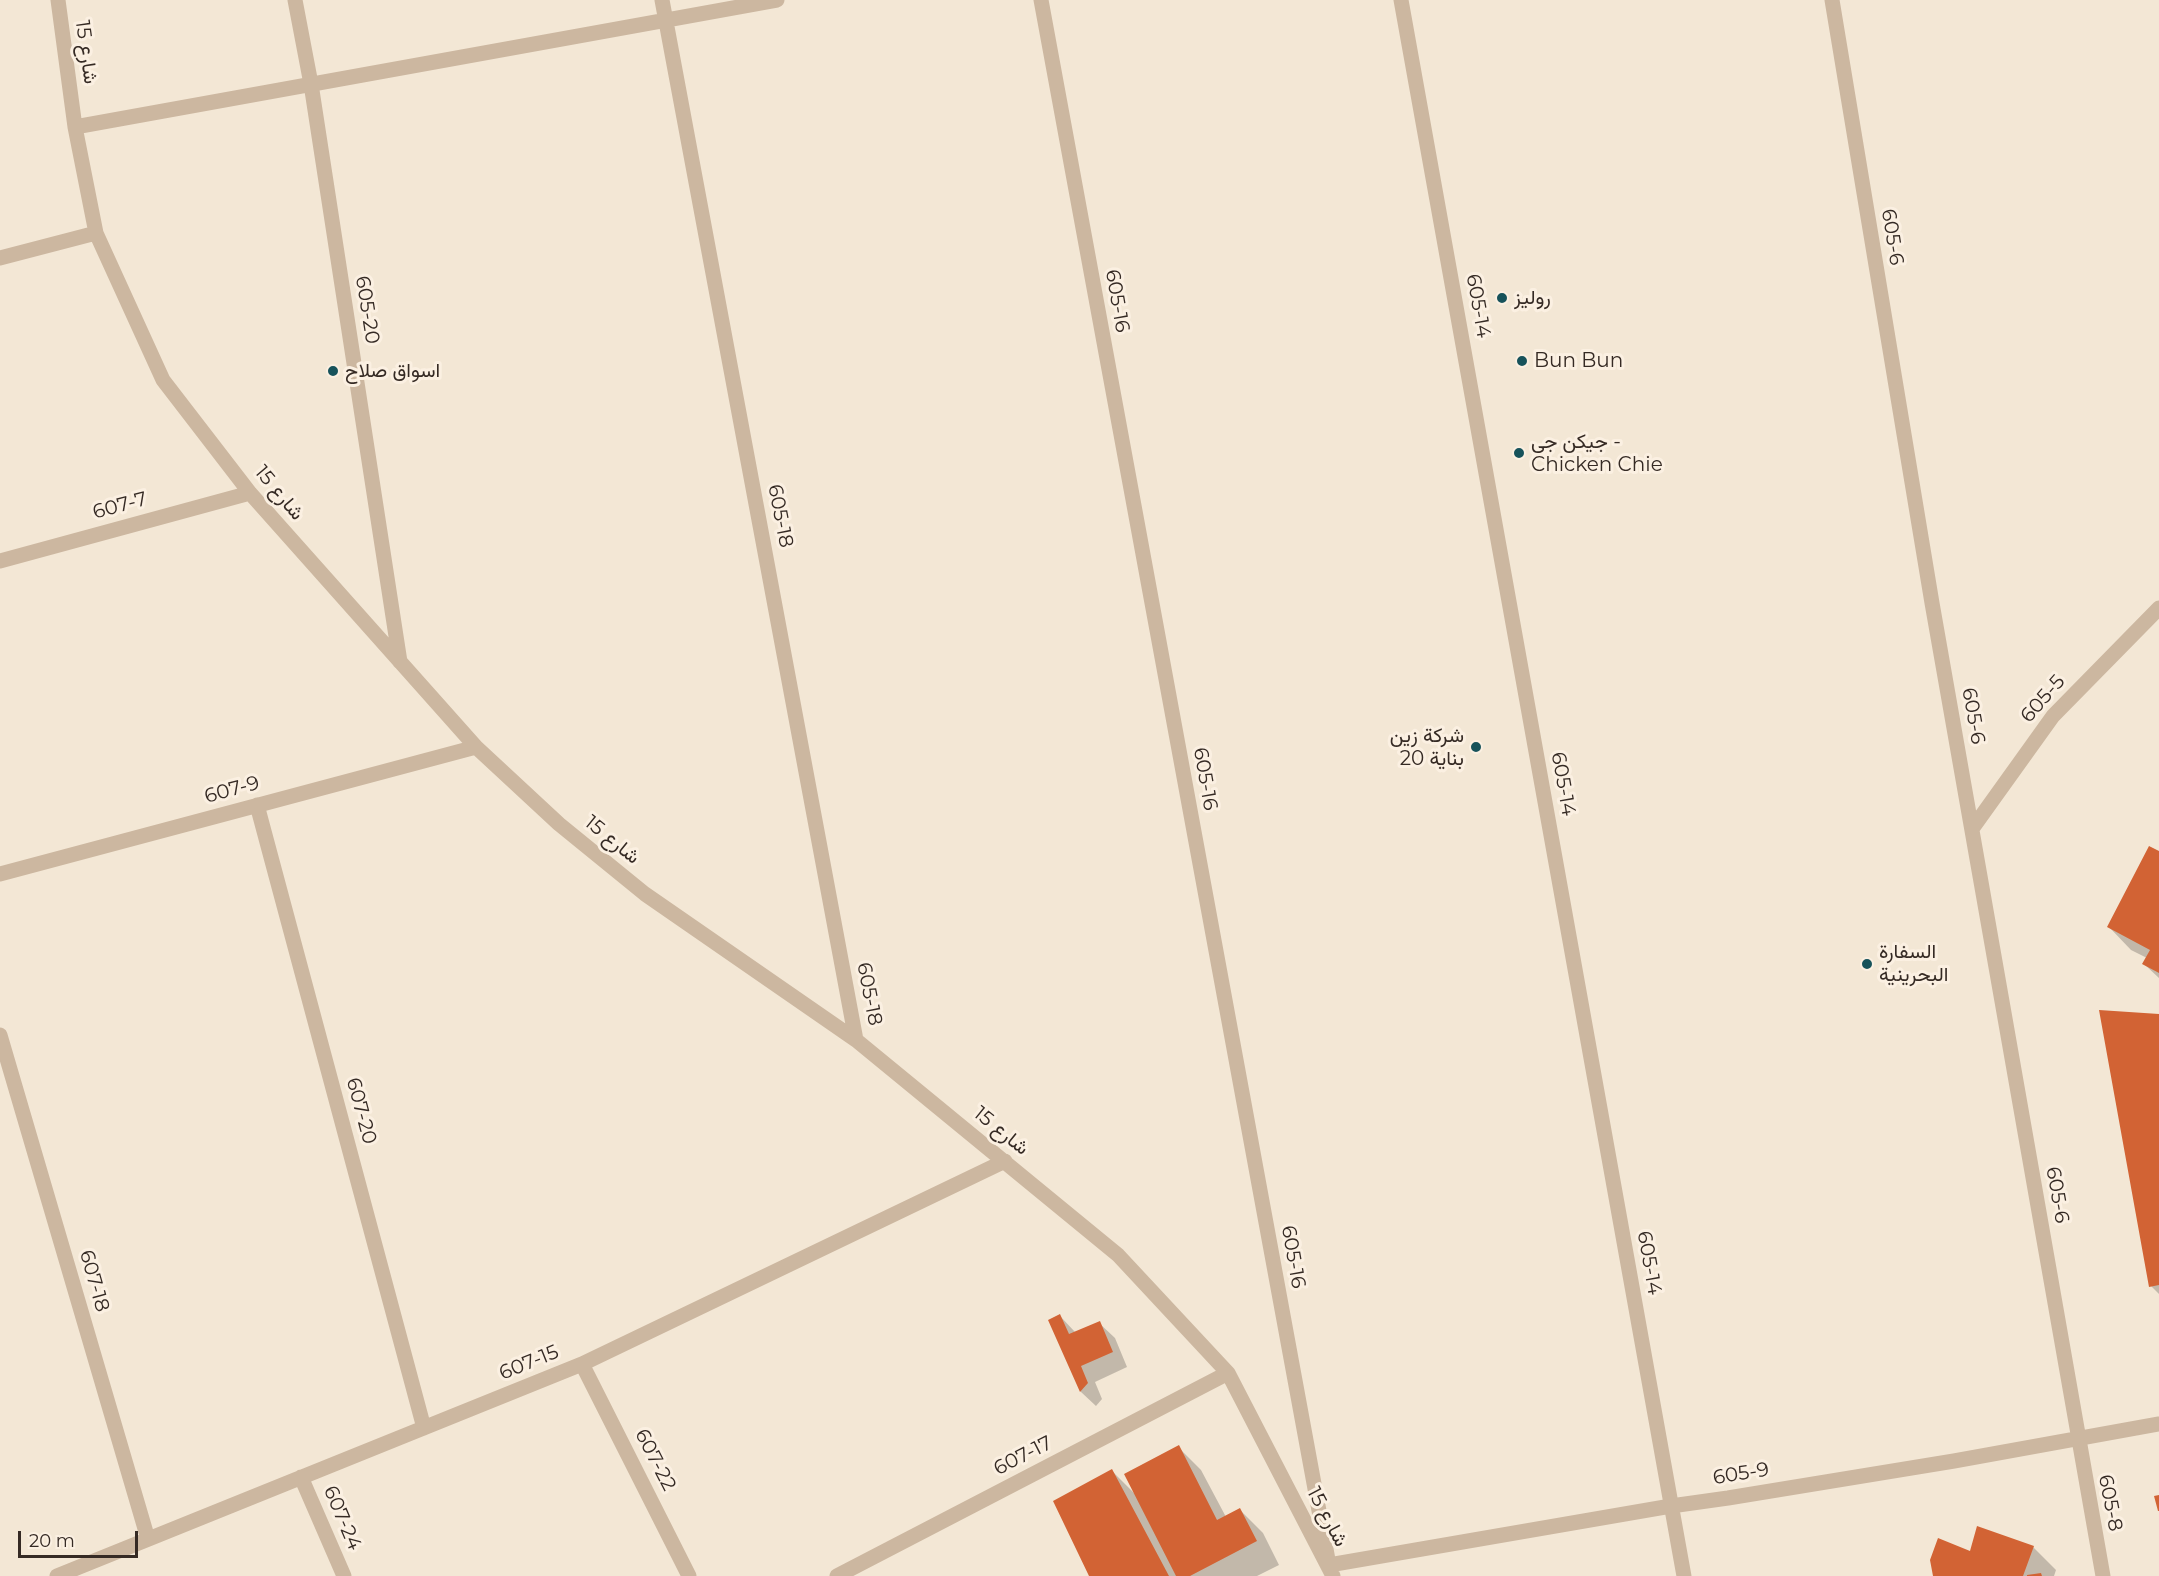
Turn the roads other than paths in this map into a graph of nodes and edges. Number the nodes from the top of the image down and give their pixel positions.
1 (58, 0) edge
2 (295, 0) edge
3 (662, 0) edge
4 (777, 0) edge
5 (1041, 0) edge
6 (1401, 0) edge
7 (1832, 0) edge
8 (666, 20) junction
9 (311, 84) junction
10 (75, 127) junction
11 (96, 233) junction
12 (0, 258) edge
13 (250, 492) junction
14 (0, 561) edge
15 (2159, 608) edge
16 (400, 662) junction
17 (476, 747) junction
18 (257, 805) junction
19 (1972, 830) junction
20 (0, 874) edge
21 (0, 1035) edge
22 (856, 1040) junction
23 (1005, 1161) junction
24 (582, 1364) junction
25 (1228, 1373) junction
26 (2159, 1424) edge
27 (424, 1428) junction
28 (2077, 1438) junction
29 (301, 1477) junction
30 (1671, 1506) junction
31 (148, 1539) junction
32 (1331, 1570) edge
33 (57, 1576) edge
34 (344, 1576) edge
35 (689, 1576) edge
36 (837, 1576) edge
37 (1684, 1576) edge
38 (2103, 1576) edge

1 - 10 street, شارع 15
2 - 9 street, 605-20
3 - 8 street, 605-18
4 - 8 street
5 - 32 street, 605-16
6 - 30 street, 605-14
7 - 19 street, 605-6
8 - 9 street
8 - 22 street, 605-18
9 - 10 street
9 - 16 street, 605-20
10 - 11 street, شارع 15
11 - 12 street
11 - 13 street, شارع 15
13 - 14 street, 607-7
13 - 16 street, شارع 15
15 - 19 street, 605-5
16 - 17 street, شارع 15
17 - 18 street, 607-9
17 - 22 street, شارع 15
18 - 20 street, 607-9
18 - 27 street, 607-20
19 - 28 street, 605-6
21 - 31 street, 607-18
22 - 23 street, شارع 15
23 - 24 street, 607-15
23 - 25 street, شارع 15
24 - 27 street, 607-15
24 - 35 street, 607-22
25 - 32 street, شارع 15
25 - 36 street, 607-17
26 - 28 street, 605-9
27 - 29 street, 607-15
28 - 30 street, 605-9
28 - 38 street, 605-8
29 - 31 street, 607-15
29 - 34 street, 607-24
30 - 32 street, 605-9
30 - 37 street, 605-14
31 - 33 street, 607-15

